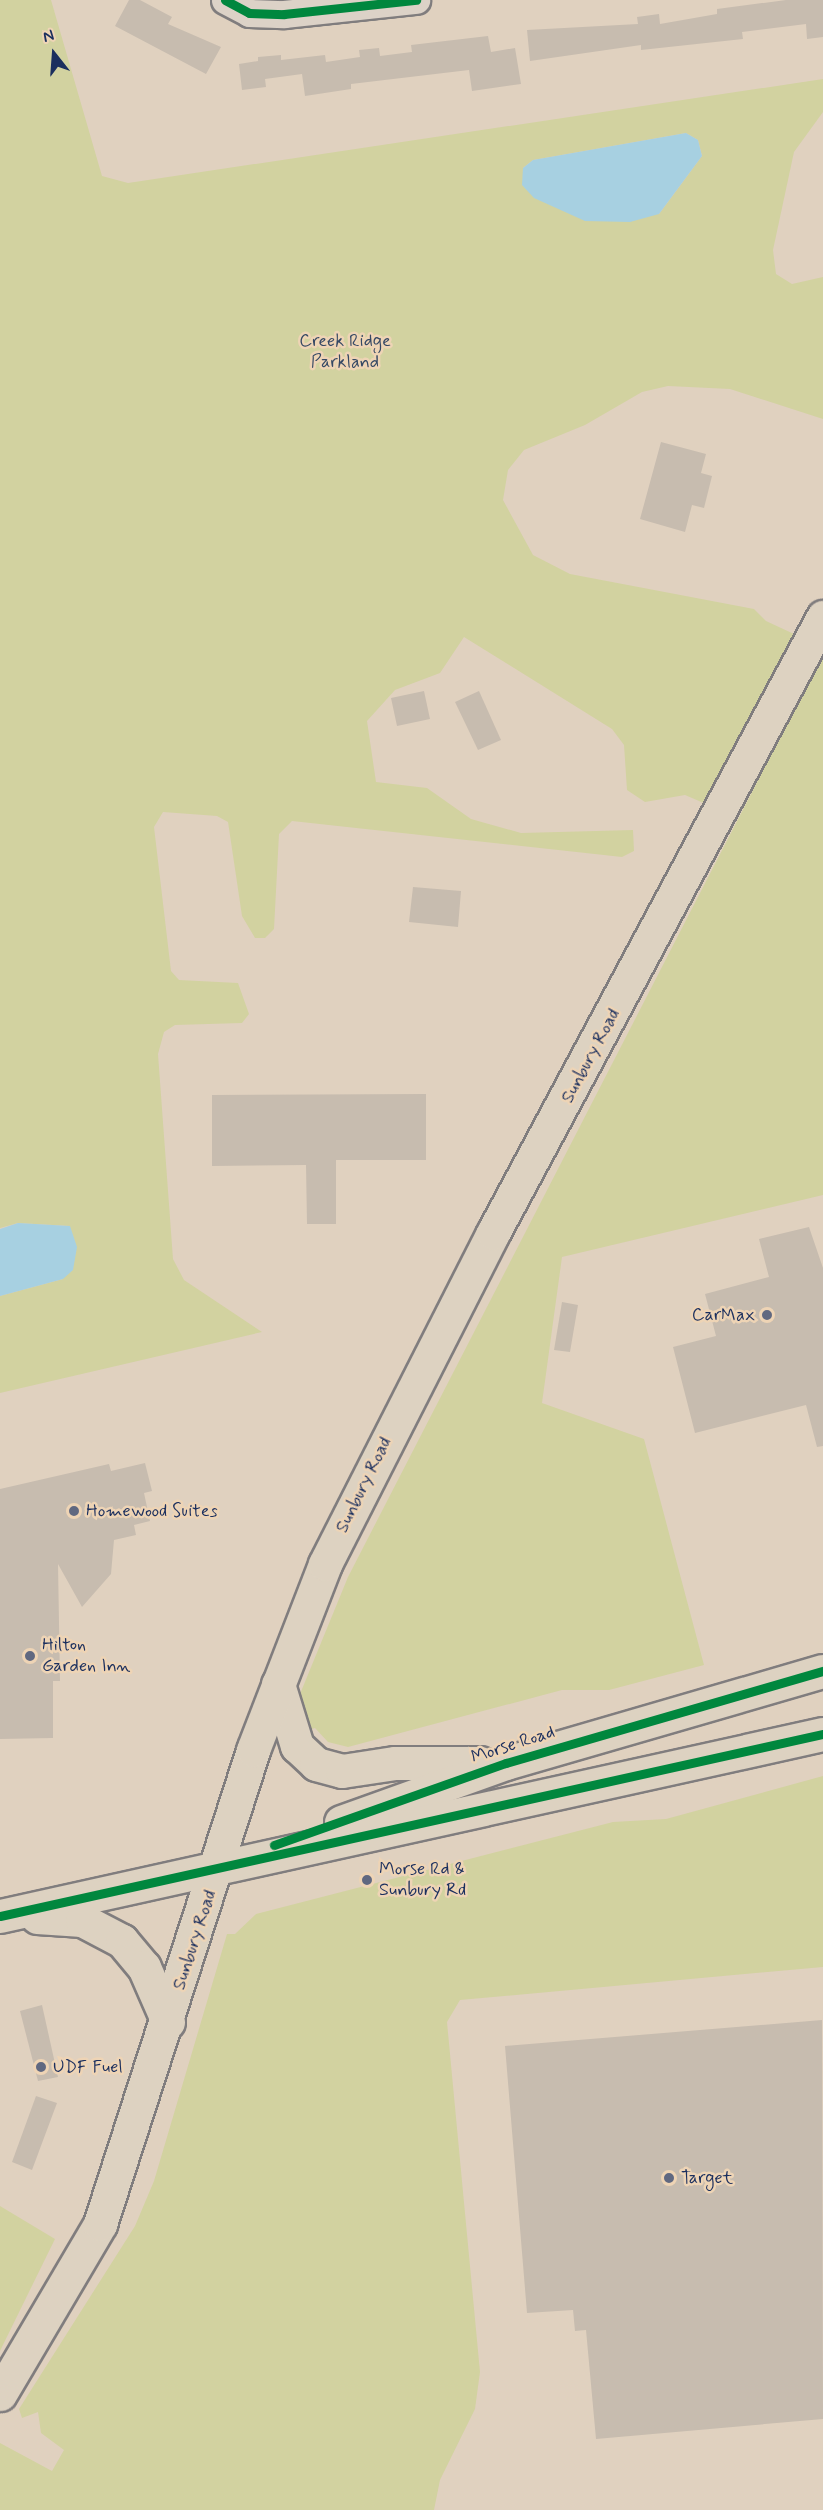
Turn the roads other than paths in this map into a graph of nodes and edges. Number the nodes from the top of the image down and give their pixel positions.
1 (225, 0) edge
2 (416, 0) edge
3 (823, 617) edge
4 (823, 1671) edge
5 (278, 1684) junction
6 (823, 1734) edge
7 (506, 1763) junction
8 (218, 1866) junction
9 (3, 1916) edge
10 (168, 2022) junction
11 (0, 2394) edge

1 - 2 street
3 - 5 main road, Sunbury Road
4 - 7 main road, Morse Road
5 - 7 main road
5 - 8 main road, Sunbury Road
6 - 8 main road, Morse Road
7 - 8 main road, Morse Road
8 - 9 main road, Morse Road
8 - 10 main road, Sunbury Road
9 - 10 main road
10 - 11 main road, Sunbury Road

